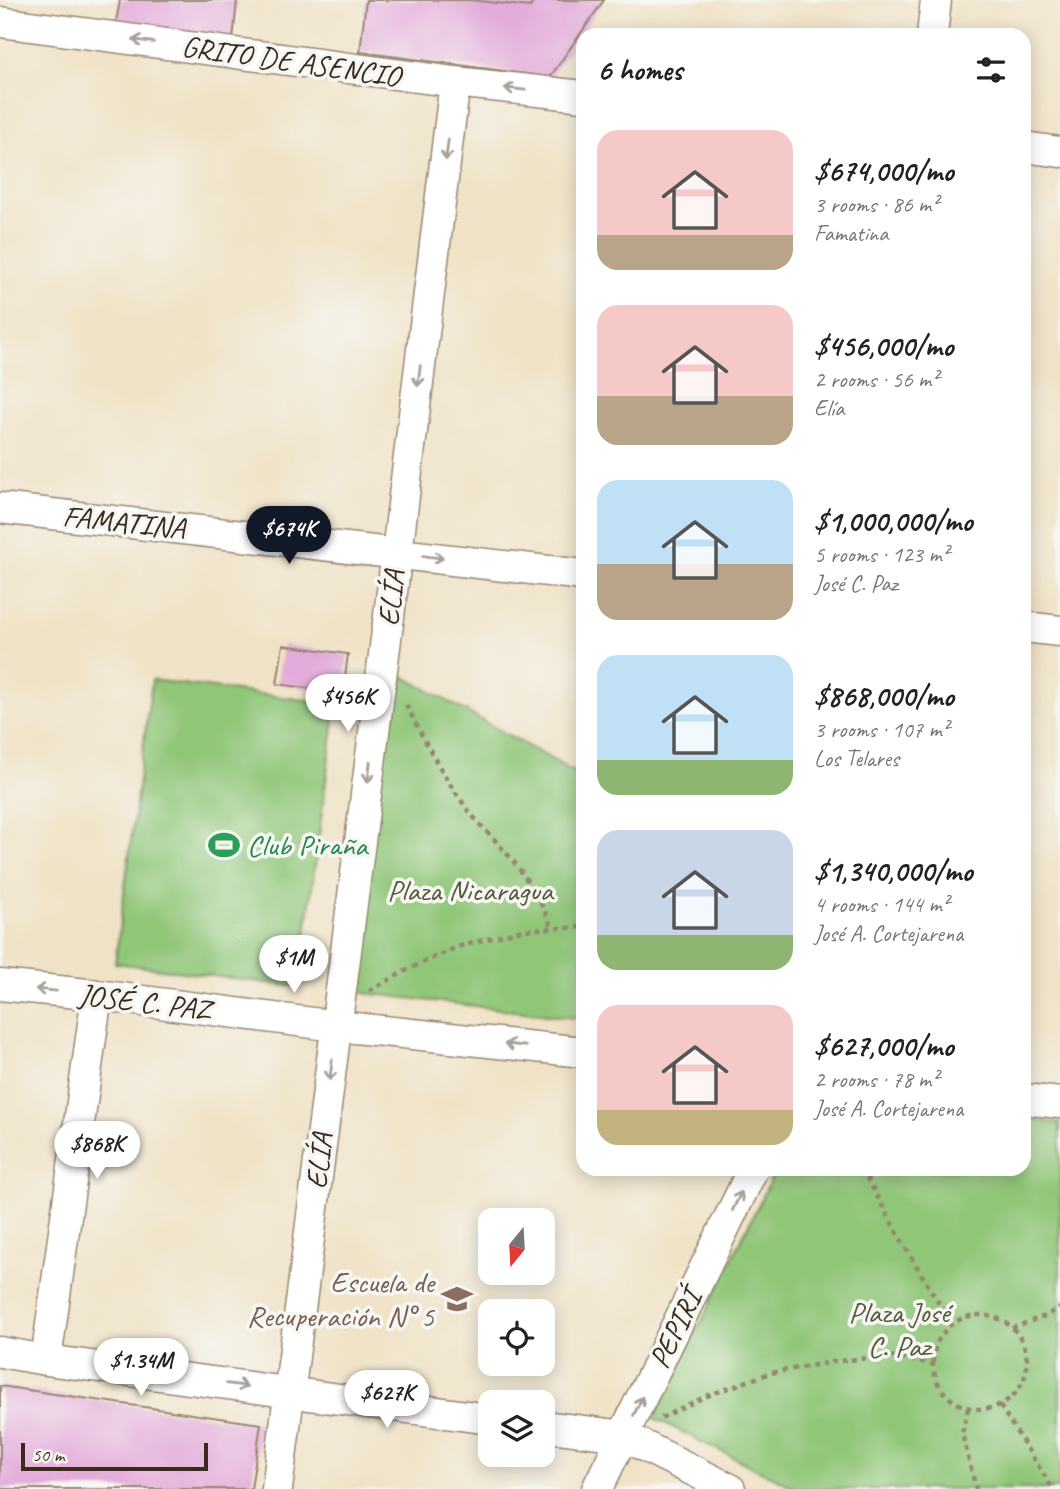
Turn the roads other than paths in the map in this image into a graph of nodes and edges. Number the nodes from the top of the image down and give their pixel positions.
1 (2, 0) edge
2 (936, 0) edge
3 (0, 14) edge
4 (0, 22) edge
5 (933, 28) edge
6 (455, 82) junction
7 (576, 95) edge
8 (1031, 148) edge
9 (1060, 152) edge
10 (0, 508) edge
11 (397, 553) junction
12 (576, 574) edge
13 (1031, 628) edge
14 (1060, 631) edge
15 (0, 985) edge
16 (97, 995) junction
17 (338, 1016) junction
18 (576, 1051) edge
19 (1031, 1100) edge
20 (1060, 1103) edge
21 (750, 1176) edge
22 (0, 1352) edge
23 (46, 1360) junction
24 (290, 1392) junction
25 (478, 1417) edge
26 (555, 1428) edge
27 (624, 1436) junction
28 (277, 1489) edge
29 (597, 1489) edge
30 (730, 1489) edge

1 - 3 street
2 - 5 street
6 -> 4 street, GRITO DE ASENCIO
7 -> 6 street, GRITO DE ASENCIO
6 -> 11 street, ELÍA
8 - 9 street
10 - 11 street, FAMATINA
11 -> 12 street, FAMATINA
11 -> 17 street, ELÍA
13 - 14 street
16 -> 15 street, JOSÉ C. PAZ
16 - 17 street, JOSÉ C. PAZ
16 - 23 street
18 -> 17 street, JOSÉ C. PAZ
17 -> 24 street, ELÍA
19 - 20 street
27 -> 21 street, PEPIRÍ
22 - 23 street
23 -> 24 street
24 - 25 street
24 - 28 street, ELÍA
26 - 27 street
27 - 29 street, PEPIRÍ
27 - 30 street

